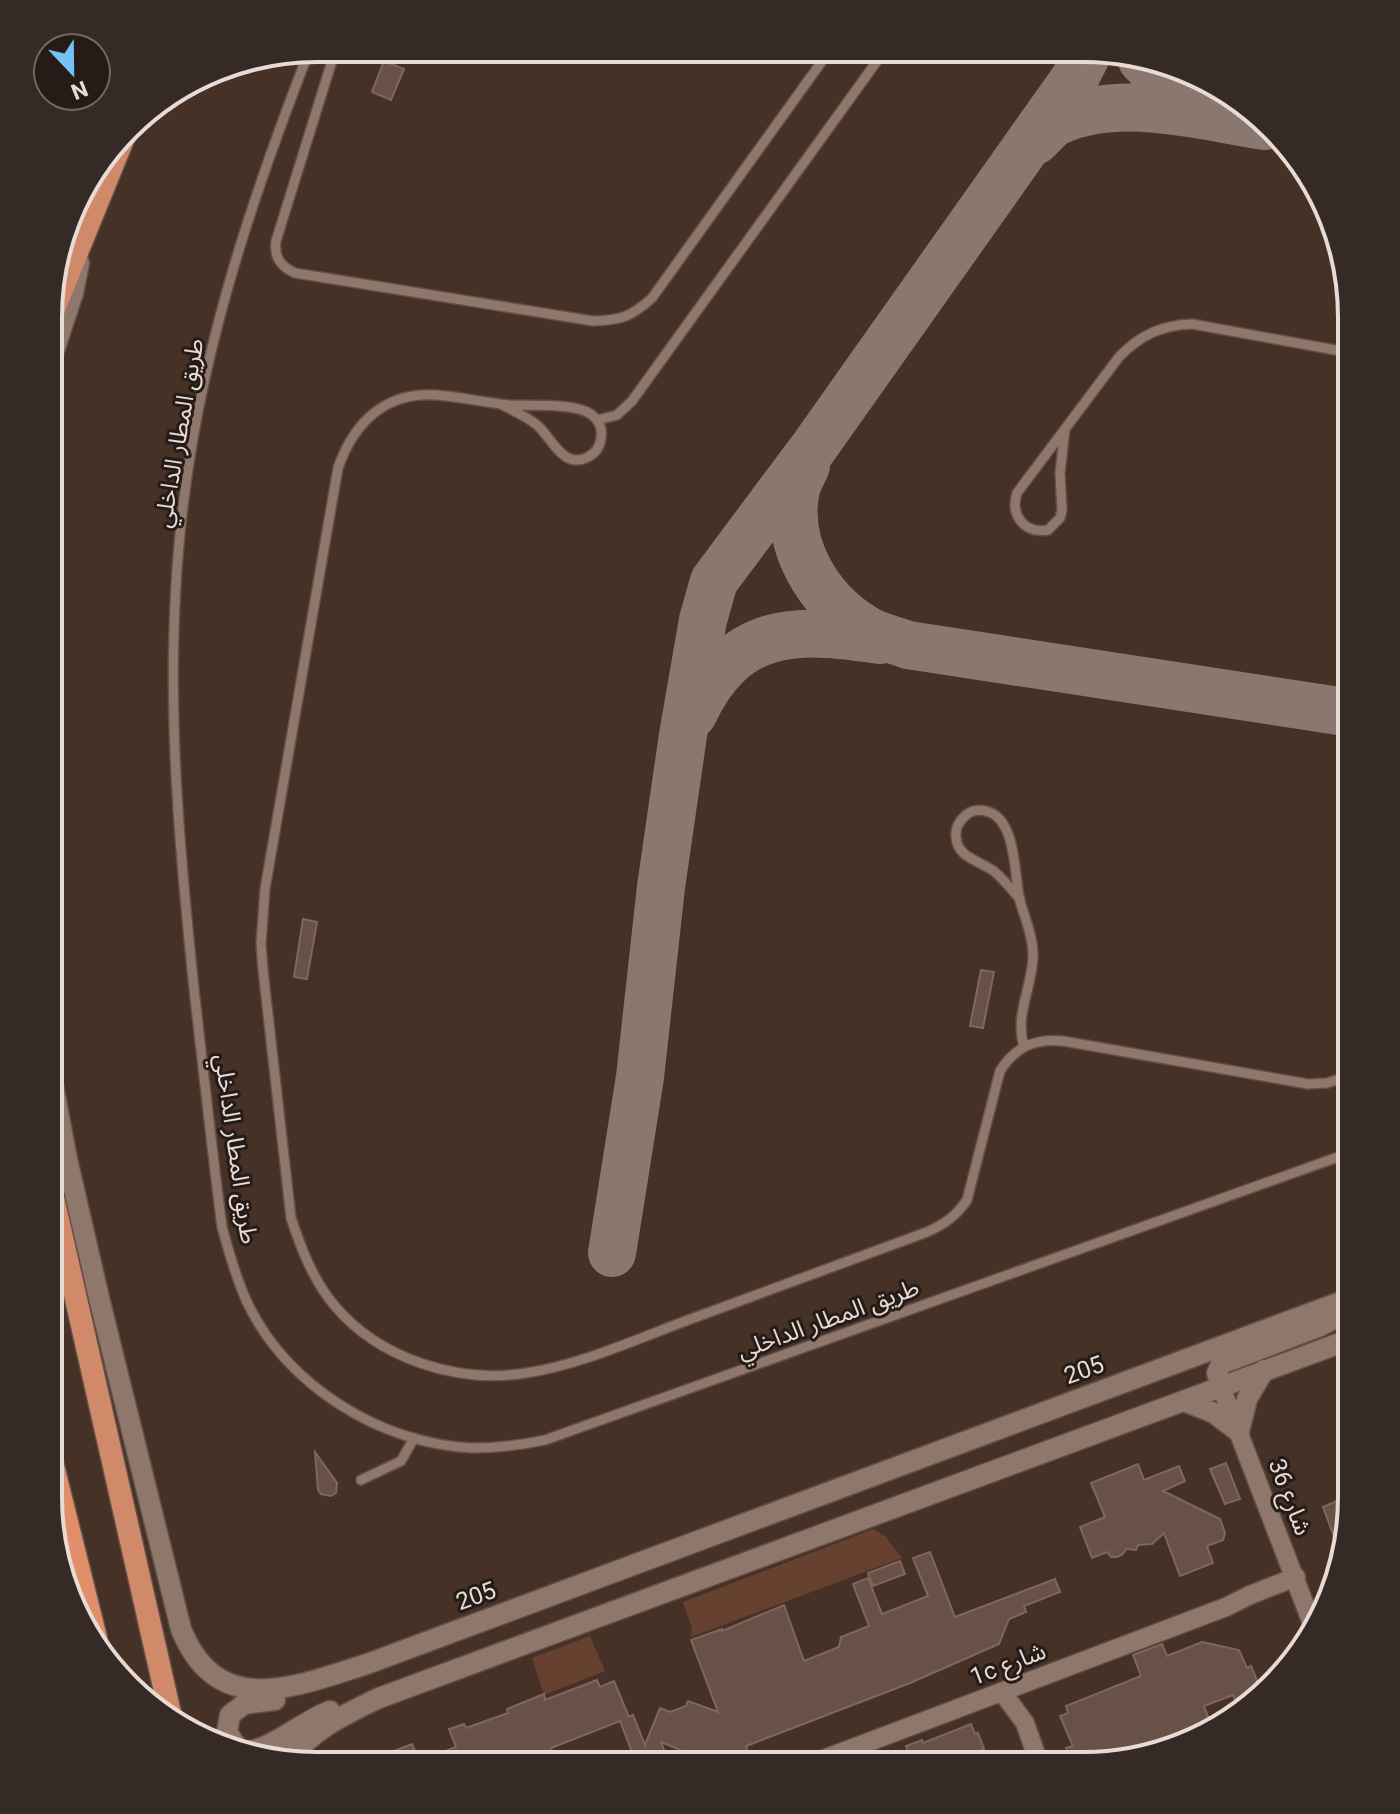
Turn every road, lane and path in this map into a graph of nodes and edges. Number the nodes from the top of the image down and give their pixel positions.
1 (332, 62) edge
2 (821, 62) edge
3 (876, 62) edge
4 (305, 63) edge
5 (112, 166) edge
6 (80, 244) junction
7 (64, 284) edge
8 (62, 326) edge
9 (1338, 350) edge
10 (500, 404) junction
11 (597, 420) junction
12 (1065, 429) junction
13 (1020, 899) junction
14 (1024, 1046) junction
15 (1337, 1080) edge
16 (62, 1133) edge
17 (1337, 1157) edge
18 (62, 1237) edge
19 (1337, 1303) edge
20 (1337, 1317) edge
21 (1337, 1344) edge
22 (1264, 1370) junction
23 (1221, 1387) junction
24 (1184, 1401) junction
25 (1239, 1432) junction
26 (414, 1438) junction
27 (361, 1480) dead end
28 (63, 1509) edge
29 (1298, 1582) junction
30 (88, 1610) edge
31 (1309, 1615) edge
32 (367, 1664) junction
33 (1010, 1689) junction
34 (379, 1698) junction
35 (168, 1703) edge
36 (230, 1736) edge
37 (266, 1746) edge
38 (297, 1751) edge
39 (843, 1752) edge
40 (1035, 1752) edge

1 - 2 lane
3 - 11 lane
4 - 26 lane, طريق المطار الداخلي
5 - 6 highway
6 - 7 highway
6 - 8 street
9 - 12 lane
10 - 11 lane
10 - 11 lane
10 - 14 lane
12 - 12 lane
13 - 13 lane
13 - 14 lane
14 - 15 lane
16 - 32 street, 205
17 - 26 lane, طريق المطار الداخلي
18 - 35 highway
19 - 32 street, 205
20 - 23 street
21 - 22 street
22 - 23 street
22 - 25 street
23 - 24 street
23 - 25 street, شارع 36
24 - 25 street
24 - 34 street
25 - 29 street, شارع 36
26 - 27 lane
28 - 30 highway
29 - 31 street, شارع 36
29 - 33 street, 1c شارع
32 - 36 street
33 - 39 street, 1c شارع
33 - 40 street
34 - 37 street
34 - 38 street

